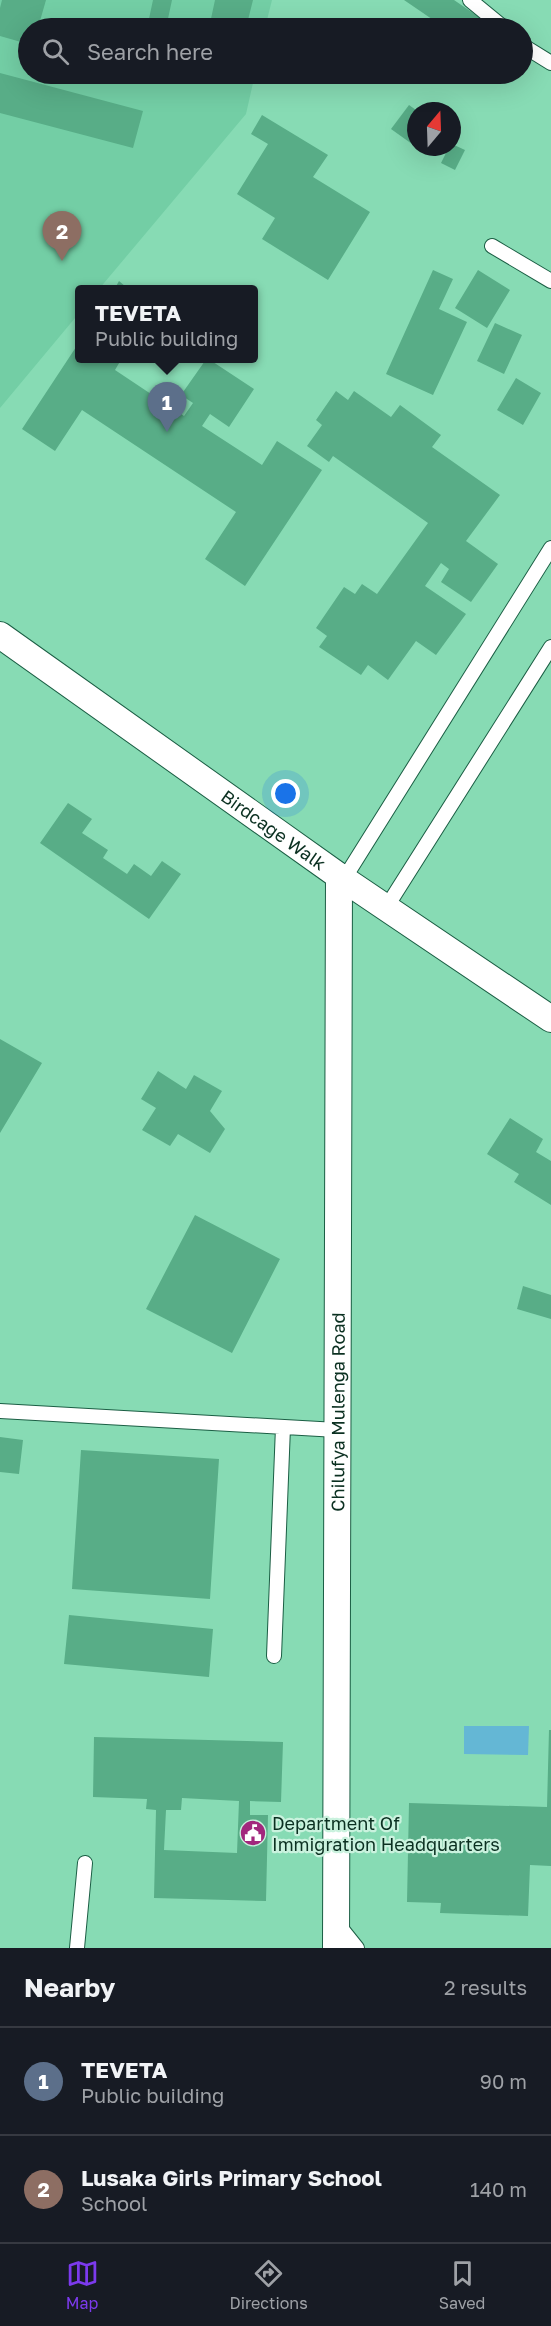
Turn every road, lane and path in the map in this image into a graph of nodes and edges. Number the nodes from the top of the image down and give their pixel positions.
1 (470, 0) edge
2 (492, 18) edge
3 (533, 52) edge
4 (551, 63) edge
5 (492, 246) dead end
6 (551, 281) edge
7 (551, 548) edge
8 (0, 635) edge
9 (551, 648) edge
10 (341, 878) junction
11 (386, 908) junction
12 (551, 1019) edge
13 (0, 1411) edge
14 (283, 1427) junction
15 (337, 1430) junction
16 (274, 1656) dead end
17 (85, 1863) dead end
18 (336, 1921) junction
19 (77, 1948) edge
20 (336, 1948) edge
21 (357, 1948) edge

1 - 2 lane
3 - 4 lane
5 - 6 lane
7 - 10 lane
8 - 10 street, Birdcage Walk
9 - 11 lane
10 - 11 street, Birdcage Walk
10 - 15 street, Chilufya Mulenga Road
11 - 12 street, Birdcage Walk
13 - 14 lane
14 - 15 lane
14 - 16 lane
15 - 18 street, Chilufya Mulenga Road
17 - 19 lane
18 - 20 street, Chilufya Mulenga Road
18 - 21 lane

